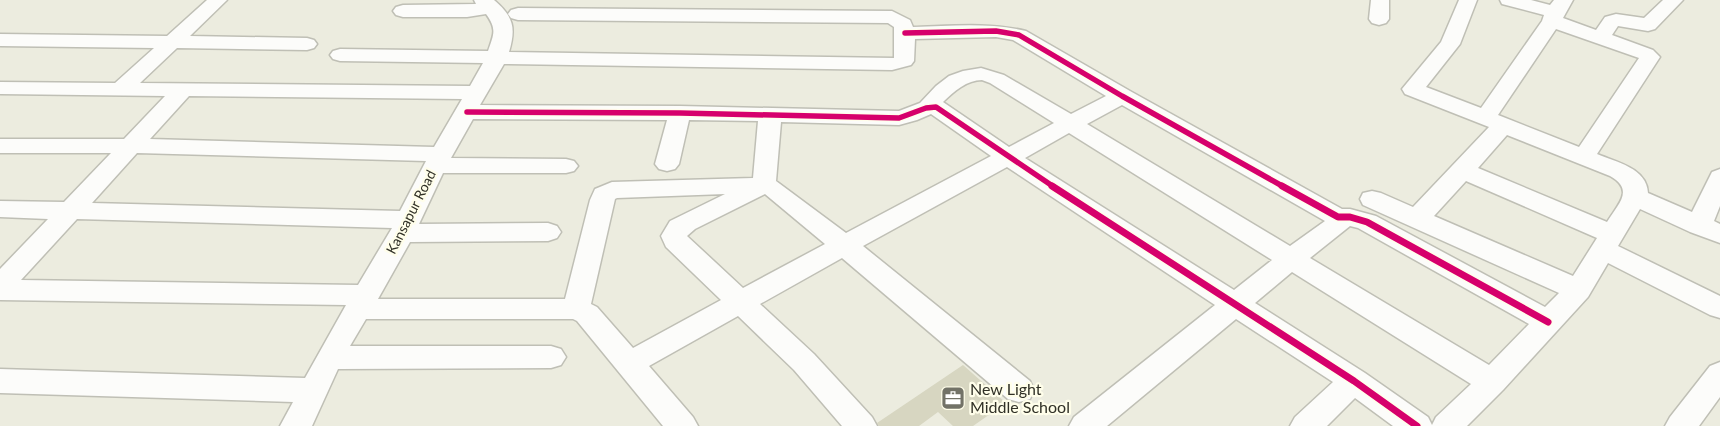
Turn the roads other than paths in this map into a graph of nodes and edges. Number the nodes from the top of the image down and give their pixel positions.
1 (218, 0) edge
2 (1468, 0) edge
3 (1510, 0) edge
4 (1674, 0) edge
5 (707, 8) edge
6 (735, 8) edge
7 (800, 8) edge
8 (504, 9) edge
9 (403, 11) dead end
10 (1557, 11) edge
11 (896, 17) edge
12 (1601, 37) junction
13 (0, 40) edge
14 (173, 42) junction
15 (307, 44) dead end
16 (340, 55) dead end
17 (496, 59) junction
18 (0, 88) edge
19 (121, 90) junction
20 (183, 90) junction
21 (1122, 96) junction
22 (472, 103) junction
23 (928, 107) junction
24 (680, 113) junction
25 (770, 116) junction
26 (1494, 123) junction
27 (1068, 124) junction
28 (0, 146) edge
29 (129, 146) junction
30 (1008, 157) junction
31 (1583, 158) junction
32 (438, 160) junction
33 (667, 164) dead end
34 (566, 166) dead end
35 (1462, 170) junction
36 (1720, 177) edge
37 (764, 185) junction
38 (1635, 197) junction
39 (1372, 199) dead end
40 (0, 209) edge
41 (72, 210) junction
42 (1338, 217) junction
43 (1417, 219) junction
44 (405, 226) junction
45 (1710, 230) edge
46 (548, 232) dead end
47 (1608, 242) junction
48 (844, 245) junction
49 (1291, 259) junction
50 (0, 286) edge
51 (0, 290) edge
52 (1578, 290) junction
53 (362, 302) junction
54 (740, 303) junction
55 (1236, 303) junction
56 (1720, 308) edge
57 (576, 309) junction
58 (1548, 322) junction
59 (551, 357) dead end
60 (329, 358) junction
61 (630, 363) junction
62 (1720, 374) edge
63 (0, 381) edge
64 (1354, 381) junction
65 (1492, 382) junction
66 (313, 390) junction
67 (1019, 390) dead end
68 (677, 424) edge
69 (296, 426) edge
70 (861, 426) edge
71 (1085, 426) edge
72 (1306, 426) edge
73 (1417, 426) edge
74 (1447, 426) edge
75 (1681, 426) edge

1 - 14 street
2 - 26 street
3 - 10 street
4 - 12 street
5 - 6 street
5 - 8 street
6 - 7 street
7 - 11 street
8 - 9 street
8 - 17 street, Kansapur Road
10 - 12 street
10 - 26 street
11 - 17 street
11 - 21 street
12 - 31 street
13 - 14 street
14 - 15 street
14 - 19 street
16 - 17 street
17 - 22 street, Kansapur Road
18 - 19 street
19 - 20 street
20 - 22 street
20 - 29 street
21 - 27 street
21 - 42 street
22 - 24 street
22 - 32 street, Kansapur Road
23 - 25 street
23 - 27 street
23 - 30 street
24 - 25 street
24 - 33 street
25 - 37 street
26 - 31 street
26 - 35 street
27 - 30 street
27 - 49 street
28 - 29 street
29 - 32 street
29 - 41 street
30 - 48 street
30 - 55 street
31 - 38 street
32 - 34 street
32 - 44 street, Kansapur Road
35 - 43 street
35 - 47 street
36 - 45 street
37 - 48 street
37 - 54 street
37 - 57 street
38 - 45 street
38 - 47 street
39 - 43 street
40 - 41 street
41 - 44 street
41 - 50 street
42 - 49 street
42 - 58 street
43 - 52 street
44 - 46 street
44 - 53 street, Kansapur Road
47 - 52 street
47 - 56 street
48 - 54 street
48 - 67 street
49 - 55 street
49 - 65 street
51 - 53 street
52 - 58 street
53 - 57 street
53 - 60 street, Kansapur Road
54 - 61 street
54 - 70 street
55 - 64 street
55 - 71 street
57 - 61 street
58 - 65 street
59 - 60 street
60 - 66 street, Kansapur Road
61 - 68 street
62 - 75 street
63 - 66 street
64 - 72 street
64 - 73 street
65 - 74 street
66 - 69 street, Kansapur Road

